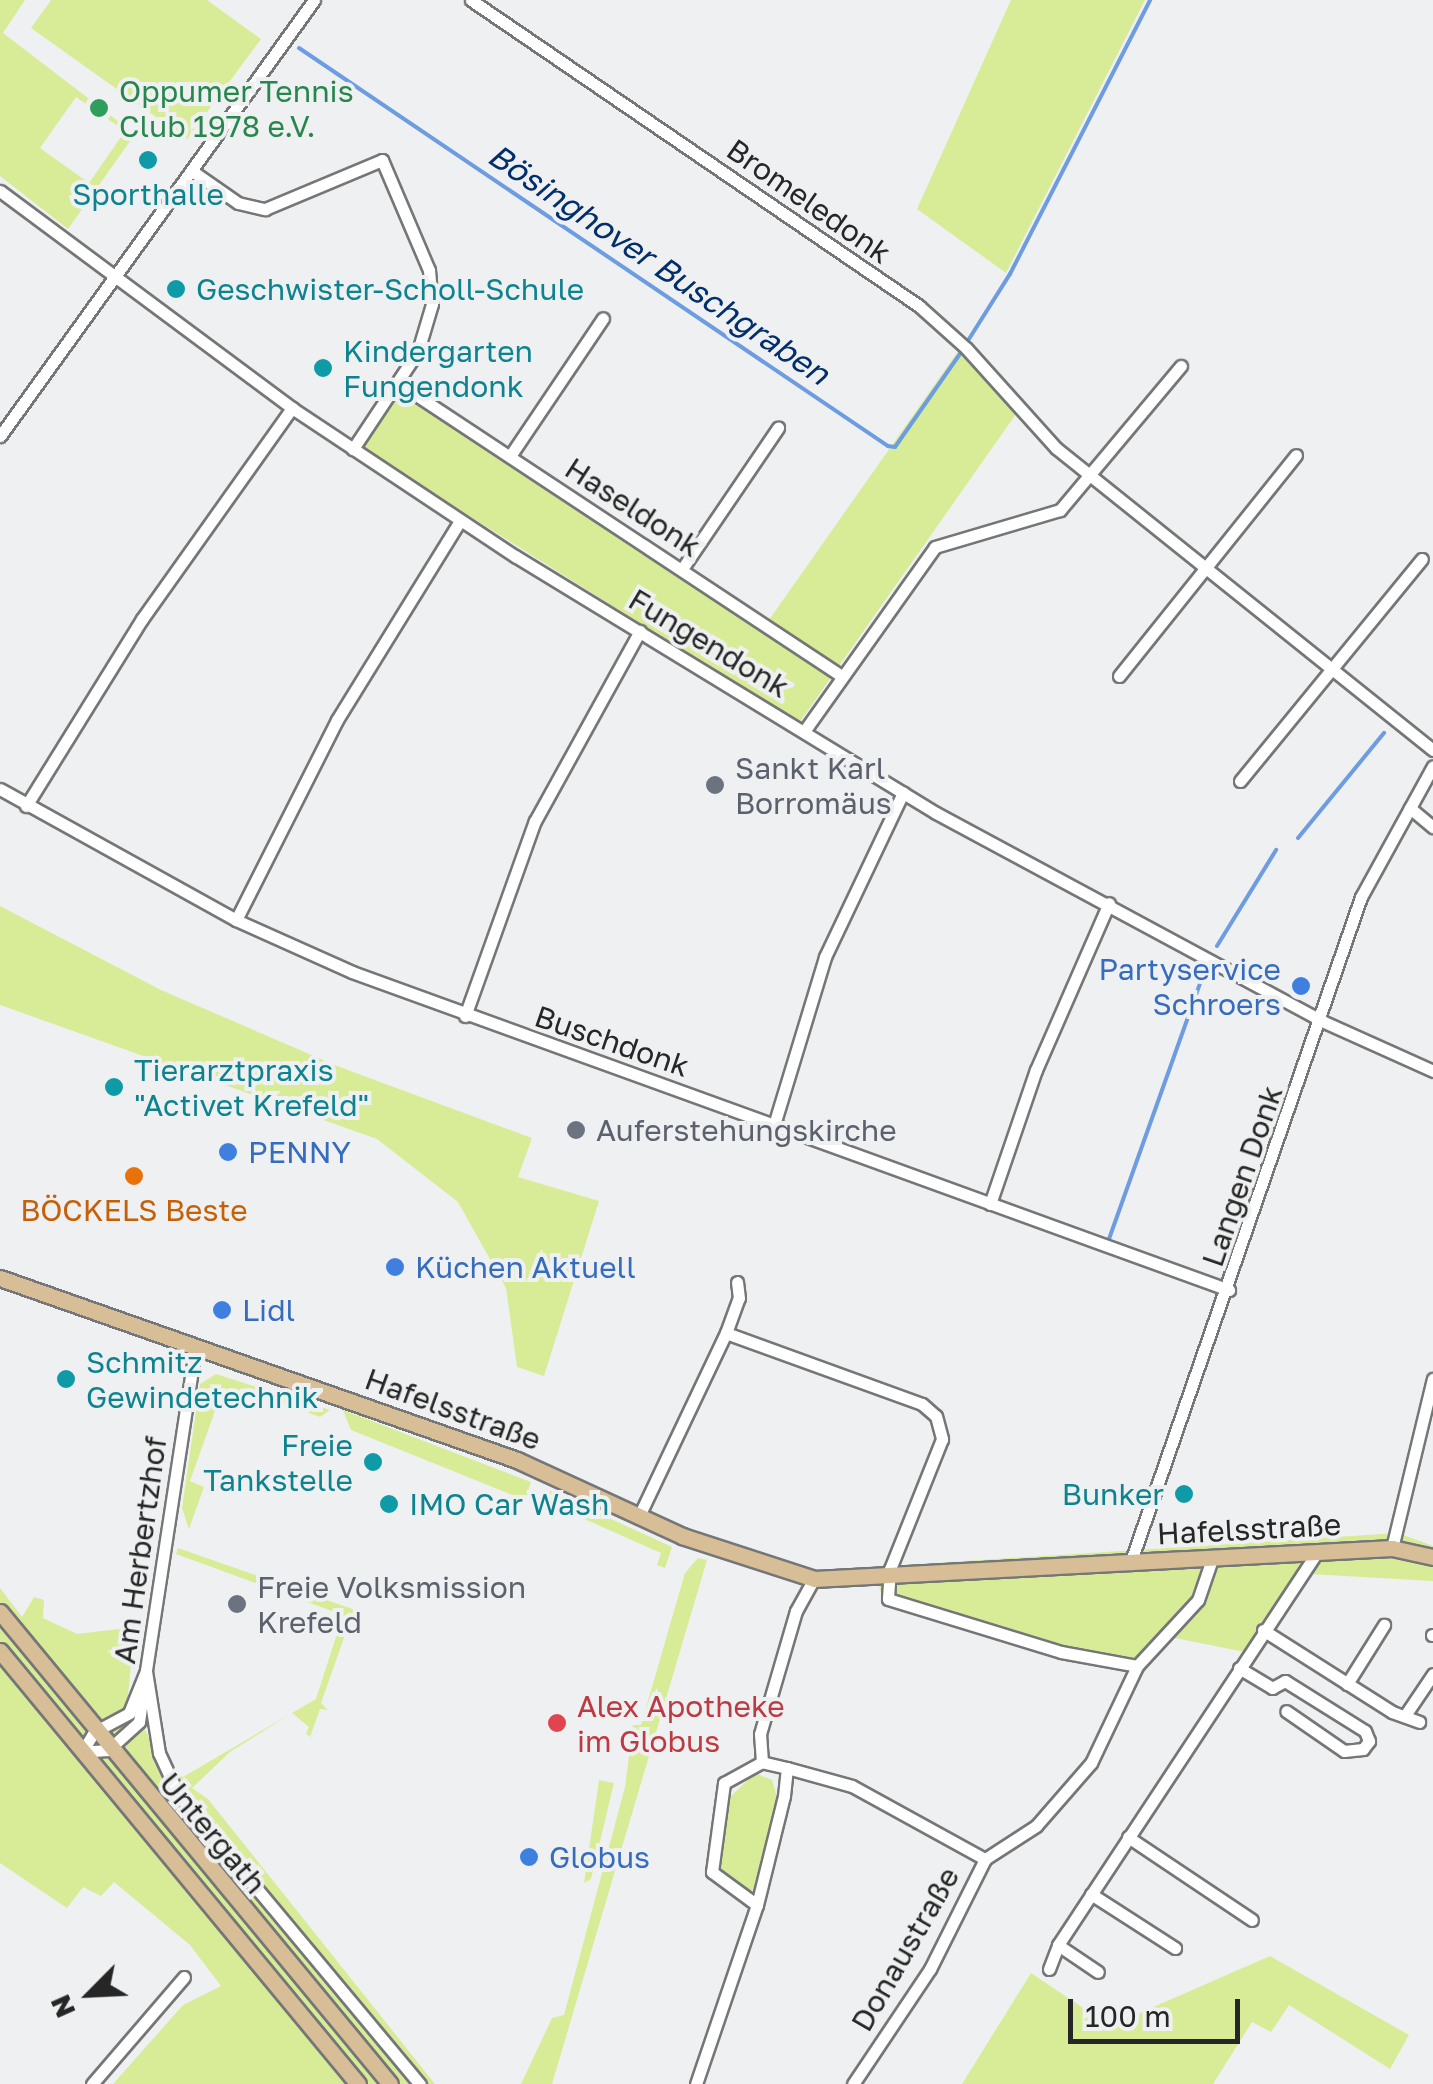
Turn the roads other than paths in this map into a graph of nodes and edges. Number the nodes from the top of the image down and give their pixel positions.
1 (314, 0) edge
2 (471, 0) edge
3 (192, 171) junction
4 (0, 191) edge
5 (115, 280) junction
6 (603, 318) dead end
7 (1181, 366) dead end
8 (398, 382) junction
9 (292, 408) junction
10 (778, 428) dead end
11 (0, 436) edge
12 (353, 448) junction
13 (1296, 455) dead end
14 (510, 456) junction
15 (1091, 475) junction
16 (460, 521) junction
17 (1422, 558) dead end
18 (1204, 564) junction
19 (682, 569) junction
20 (640, 631) junction
21 (1333, 665) junction
22 (840, 675) junction
23 (1119, 676) dead end
24 (805, 730) junction
25 (1433, 750) edge
26 (1433, 766) edge
27 (1240, 781) dead end
28 (0, 790) edge
29 (903, 793) junction
30 (26, 806) junction
31 (1410, 808) junction
32 (1433, 827) edge
33 (1109, 903) junction
34 (236, 920) junction
35 (465, 1016) junction
36 (1322, 1020) junction
37 (1433, 1071) edge
38 (774, 1125) junction
39 (990, 1204) junction
40 (0, 1278) edge
41 (737, 1282) dead end
42 (1230, 1290) junction
43 (726, 1333) junction
44 (195, 1350) junction
45 (1433, 1379) edge
46 (639, 1516) junction
47 (1392, 1548) junction
48 (1316, 1552) junction
49 (1433, 1557) edge
50 (1212, 1559) junction
51 (1130, 1564) junction
52 (814, 1579) junction
53 (887, 1580) junction
54 (0, 1612) edge
55 (1384, 1625) dead end
56 (1264, 1630) junction
57 (0, 1651) edge
58 (1137, 1666) junction
59 (1240, 1668) junction
60 (146, 1671) junction
61 (1433, 1674) edge
62 (1347, 1684) junction
63 (1286, 1711) dead end
64 (1406, 1714) junction
65 (1419, 1722) dead end
66 (94, 1732) junction
67 (108, 1750) junction
68 (82, 1752) junction
69 (762, 1762) junction
70 (787, 1768) junction
71 (1128, 1837) junction
72 (985, 1859) junction
73 (1091, 1894) junction
74 (757, 1905) junction
75 (1252, 1920) dead end
76 (1058, 1945) junction
77 (1175, 1948) dead end
78 (1049, 1969) dead end
79 (1098, 1972) dead end
80 (184, 1977) dead end
81 (92, 2084) edge
82 (358, 2084) edge
83 (390, 2084) edge
84 (420, 2084) edge
85 (696, 2084) edge
86 (853, 2084) edge

1 - 3 street
2 - 15 street, Bromeledonk
3 - 5 street
3 - 8 street
4 - 5 street, Fungendonk
5 - 9 street, Fungendonk
5 - 11 street
6 - 14 street
7 - 15 street
8 - 12 street
8 - 14 street, Haseldonk
9 - 12 street, Fungendonk
9 - 30 street
10 - 19 street
12 - 16 street, Fungendonk
13 - 18 street
14 - 19 street, Haseldonk
15 - 18 street
15 - 22 street
16 - 20 street, Fungendonk
16 - 34 street
17 - 21 street
18 - 21 street
18 - 23 street
19 - 22 street, Haseldonk
20 - 24 street, Fungendonk
20 - 35 street
21 - 25 street
21 - 27 street
22 - 24 street
24 - 29 street, Fungendonk
26 - 31 street, Langen Donk
28 - 30 street, Buschdonk
29 - 33 street, Fungendonk
29 - 38 street
30 - 34 street, Buschdonk
31 - 32 street
31 - 36 street, Langen Donk
33 - 36 street, Fungendonk
33 - 39 street
34 - 35 street, Buschdonk
35 - 38 street, Buschdonk
36 - 37 street, Fungendonk
36 - 42 street, Langen Donk
38 - 39 street, Buschdonk
39 - 42 street, Buschdonk
40 - 44 main road, Hafelsstraße
41 - 43 street
42 - 51 street, Langen Donk
43 - 46 street
43 - 53 street
44 - 46 main road, Hafelsstraße
44 - 60 street, Am Herbertzhof
45 - 47 street
46 - 52 main road, Hafelsstraße
47 - 48 main road, Hafelsstraße
47 - 49 main road, Hafelsstraße
48 - 50 main road, Hafelsstraße
48 - 56 street
50 - 51 main road, Hafelsstraße
50 - 58 street, Donaustraße
51 - 53 main road, Hafelsstraße
52 - 53 main road, Hafelsstraße
52 - 69 street
53 - 58 street
54 - 66 main road, Untergath
55 - 62 street
56 - 59 street
56 - 62 street
57 - 68 main road, Untergath
58 - 72 street, Donaustraße
59 - 63 street
59 - 71 street
60 - 66 street
60 - 67 street
60 - 84 street, Am Herbertzhof
61 - 64 street
62 - 64 street
64 - 65 street
66 - 67 main road, Untergath
66 - 68 street
67 - 68 street
67 - 83 main road, Untergath
68 - 82 main road, Untergath
69 - 70 street
69 - 74 street
70 - 72 street
70 - 74 street
71 - 73 street
71 - 75 street
72 - 86 street, Donaustraße
73 - 76 street
73 - 77 street
74 - 85 street
76 - 78 street
76 - 79 street
80 - 81 street

